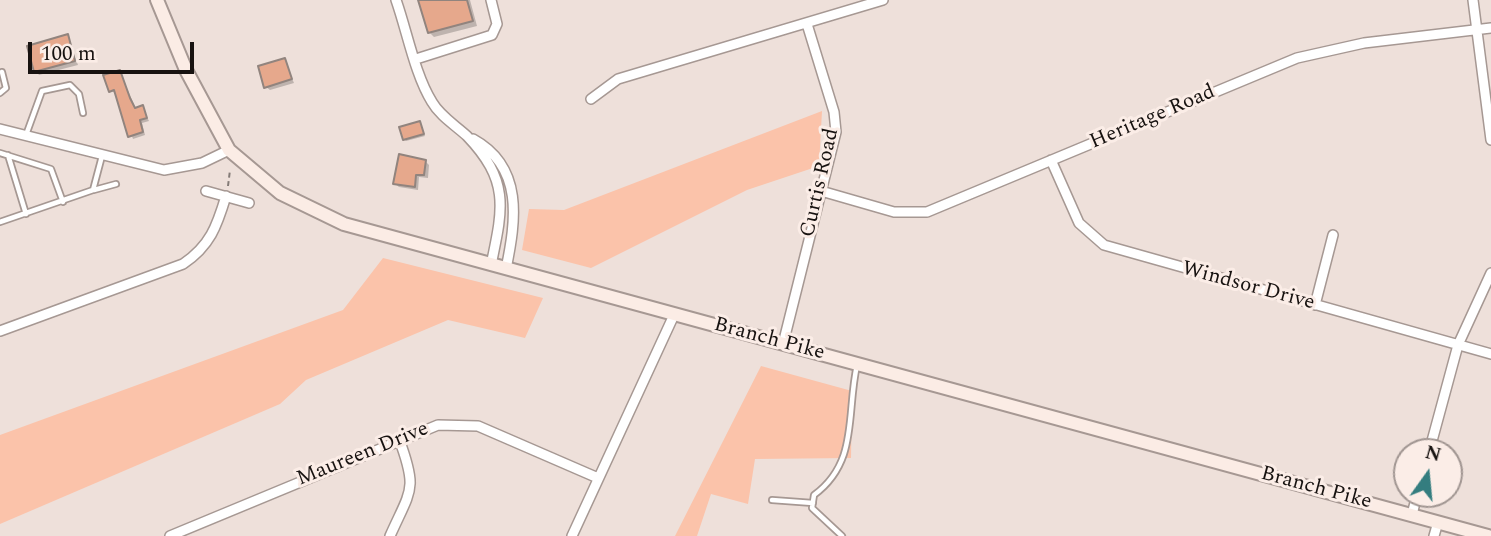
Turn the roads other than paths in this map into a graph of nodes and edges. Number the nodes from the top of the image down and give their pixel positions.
1 (157, 0) edge
2 (396, 0) edge
3 (491, 0) edge
4 (883, 0) edge
5 (1473, 0) edge
6 (873, 2) edge
7 (807, 24) junction
8 (1491, 28) edge
9 (1477, 29) junction
10 (416, 59) junction
11 (2, 72) edge
12 (0, 93) edge
13 (591, 99) dead end
14 (83, 113) dead end
15 (0, 129) edge
16 (465, 135) junction
17 (26, 136) junction
18 (1491, 140) edge
19 (229, 150) junction
20 (0, 153) edge
21 (8, 155) junction
22 (102, 156) junction
23 (1051, 160) junction
24 (116, 184) dead end
25 (93, 190) junction
26 (206, 191) dead end
27 (821, 191) junction
28 (226, 194) junction
29 (63, 201) junction
30 (249, 203) dead end
31 (26, 215) junction
32 (0, 222) edge
33 (1333, 235) dead end
34 (491, 265) junction
35 (506, 269) junction
36 (1491, 273) edge
37 (1315, 305) junction
38 (674, 315) junction
39 (0, 331) edge
40 (783, 344) junction
41 (1458, 345) junction
42 (1491, 354) edge
43 (857, 364) junction
44 (1433, 438) edge
45 (399, 439) junction
46 (598, 478) junction
47 (772, 500) dead end
48 (813, 503) junction
49 (1414, 508) edge
50 (1412, 515) junction
51 (1438, 522) junction
52 (170, 536) edge
53 (390, 536) edge
54 (572, 536) edge
55 (842, 536) edge
56 (1434, 536) edge
57 (1488, 536) edge

1 - 19 street, Branch Pike
2 - 10 street
3 - 10 street
4 - 6 street
5 - 9 street
6 - 7 street
7 - 13 street
7 - 27 street, Curtis Road
8 - 9 street, Heritage Road
9 - 18 street
9 - 23 street, Heritage Road
10 - 16 street
11 - 12 lane
14 - 17 lane
15 - 17 street
16 - 34 street
16 - 35 street
17 - 22 street
19 - 22 street
19 - 34 street, Branch Pike
20 - 21 lane
21 - 29 lane
21 - 31 lane
22 - 25 lane
23 - 27 street, Heritage Road
23 - 37 street, Windsor Drive
24 - 25 lane
25 - 29 lane
26 - 28 street
27 - 40 street, Curtis Road
28 - 30 street
28 - 39 street
29 - 31 lane
31 - 32 lane
33 - 37 street
34 - 35 street, Branch Pike
35 - 38 street, Branch Pike
36 - 41 street
37 - 41 street, Windsor Drive
38 - 40 street, Branch Pike
38 - 46 street
40 - 43 street, Branch Pike
41 - 42 street, Windsor Drive
41 - 44 street
43 - 48 lane
43 - 50 street, Branch Pike
45 - 46 street, Maureen Drive
45 - 52 street, Maureen Drive
45 - 53 street
46 - 54 street
47 - 48 lane
48 - 55 lane
49 - 50 street
50 - 51 street, Branch Pike
51 - 56 street
51 - 57 street, Branch Pike

